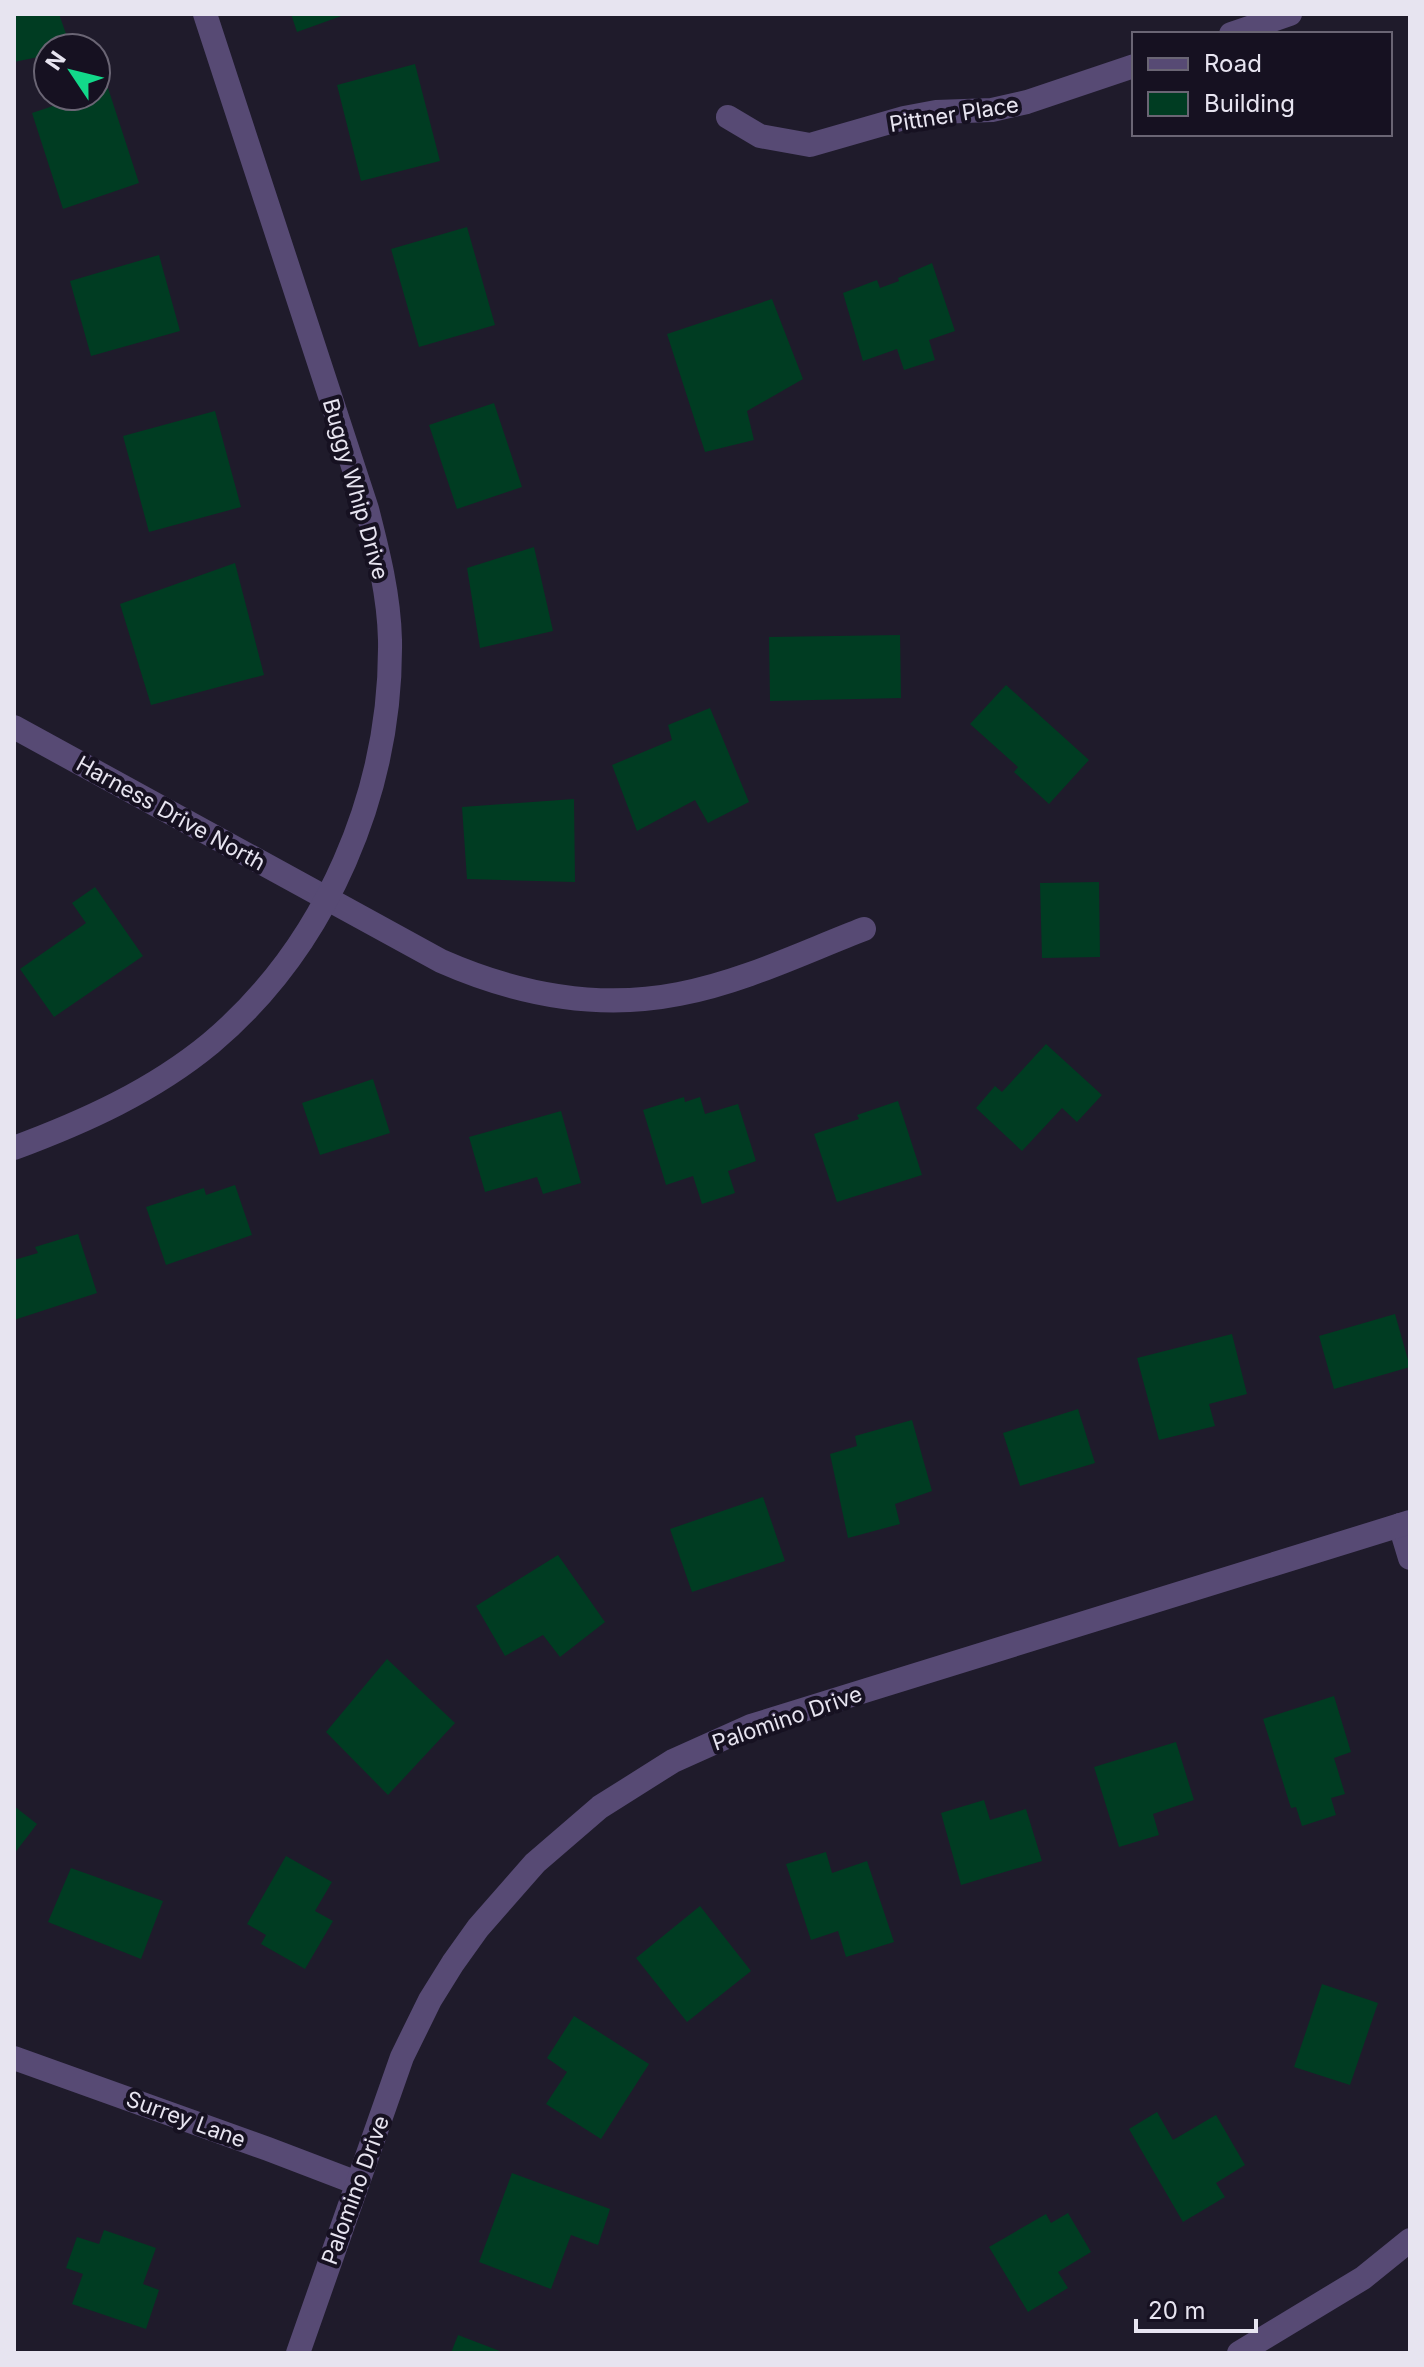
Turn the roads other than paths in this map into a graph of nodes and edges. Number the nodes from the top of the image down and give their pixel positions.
1 (205, 14) edge
2 (1290, 14) edge
3 (1237, 32) edge
4 (1132, 67) edge
5 (728, 117) dead end
6 (14, 727) edge
7 (328, 898) junction
8 (864, 929) dead end
9 (14, 1148) edge
10 (1405, 1524) edge
11 (1410, 1558) edge
12 (14, 2058) edge
13 (357, 2183) junction
14 (1410, 2240) edge
15 (298, 2353) edge
16 (1239, 2353) edge

1 - 7 street, Buggy Whip Drive
2 - 3 street
4 - 5 street, Pittner Place
6 - 7 street, Harness Drive North
7 - 8 street, Harness Drive North
7 - 9 street, Buggy Whip Drive
10 - 11 street
10 - 13 street, Palomino Drive
12 - 13 street, Surrey Lane
13 - 15 street, Palomino Drive
14 - 16 street

